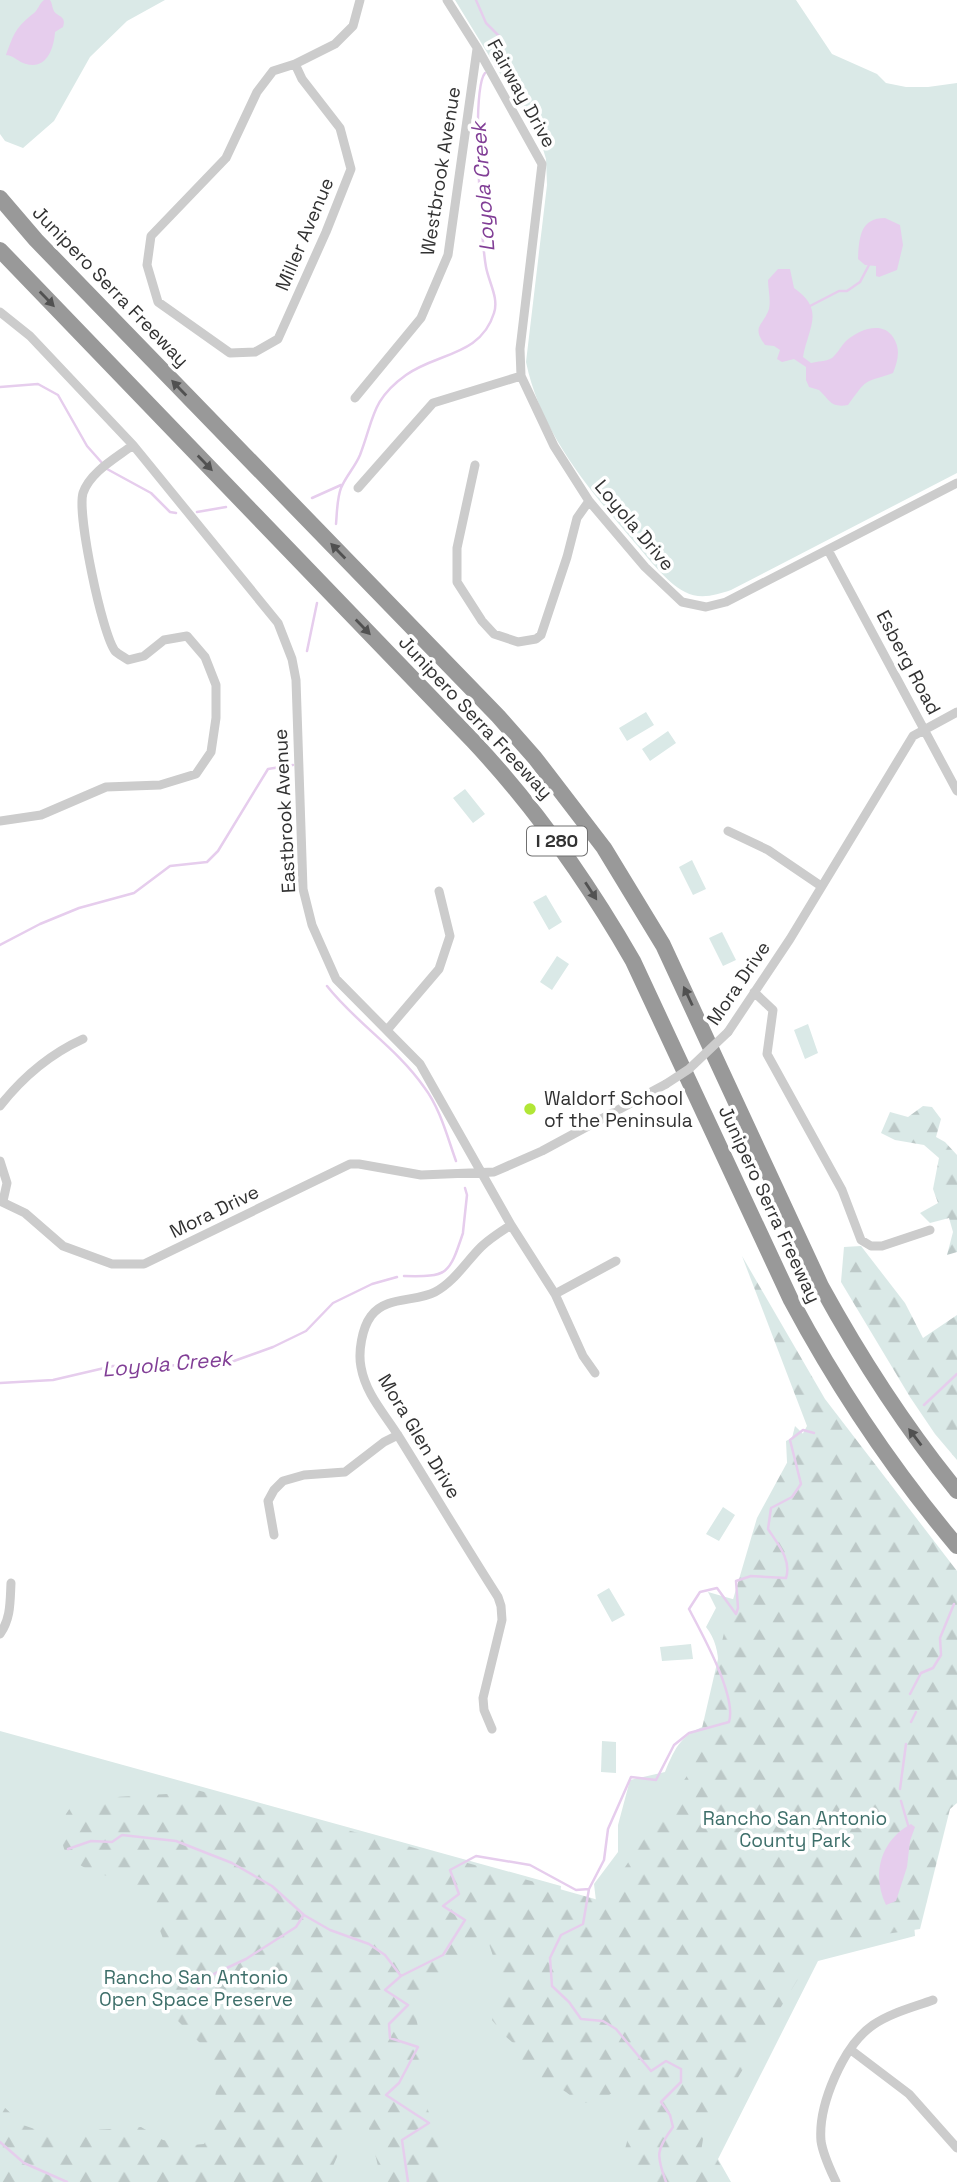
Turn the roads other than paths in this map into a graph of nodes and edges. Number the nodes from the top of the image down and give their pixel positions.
1 (360, 0) edge
2 (447, 0) edge
3 (478, 49) junction
4 (295, 64) junction
5 (0, 198) edge
6 (0, 250) edge
7 (0, 312) edge
8 (521, 376) junction
9 (355, 398) dead end
10 (133, 445) junction
11 (475, 465) dead end
12 (957, 483) edge
13 (358, 488) dead end
14 (589, 501) junction
15 (828, 550) junction
16 (957, 712) edge
17 (925, 729) junction
18 (957, 791) edge
19 (0, 821) edge
20 (728, 831) dead end
21 (821, 886) junction
22 (439, 891) dead end
23 (754, 992) junction
24 (387, 1030) junction
25 (83, 1039) dead end
26 (0, 1106) edge
27 (0, 1160) edge
28 (481, 1173) junction
29 (1, 1201) edge
30 (511, 1225) junction
31 (930, 1230) dead end
32 (616, 1261) dead end
33 (555, 1294) junction
34 (595, 1373) dead end
35 (398, 1435) junction
36 (957, 1491) edge
37 (274, 1535) dead end
38 (957, 1546) edge
39 (11, 1583) dead end
40 (0, 1634) edge
41 (492, 1729) dead end
42 (933, 2000) dead end
43 (851, 2050) junction
44 (957, 2148) edge
45 (836, 2182) edge

1 - 4 street
2 - 3 street, Fairway Drive
3 - 8 street, Fairway Drive
3 - 9 street, Westbrook Avenue
4 - 4 street, Miller Avenue
36 -> 5 highway, Junipero Serra Freeway / I 280
6 -> 38 highway, Junipero Serra Freeway / I 280
7 - 10 street, Eastbrook Avenue
8 - 13 street
8 - 14 street, Loyola Drive
10 - 19 street
10 - 24 street, Eastbrook Avenue
11 - 14 street
12 - 15 street, Loyola Drive
14 - 15 street, Loyola Drive
15 - 17 street, Esberg Road
16 - 17 street, Mora Drive
17 - 18 street, Esberg Road
17 - 21 street, Mora Drive
20 - 21 street
21 - 23 street, Mora Drive
22 - 24 street
23 - 28 street, Mora Drive, bridge
23 - 31 street
24 - 28 street, Eastbrook Avenue
25 - 26 street
27 - 29 street
28 - 29 street, Mora Drive
28 - 30 street, Eastbrook Avenue
30 - 33 street, Eastbrook Avenue
30 - 35 street, Mora Glen Drive
32 - 33 street
33 - 34 street, Eastbrook Avenue
35 - 37 street
35 - 41 street, Mora Glen Drive
39 - 40 street
42 - 43 street
43 - 44 street
43 - 45 street

